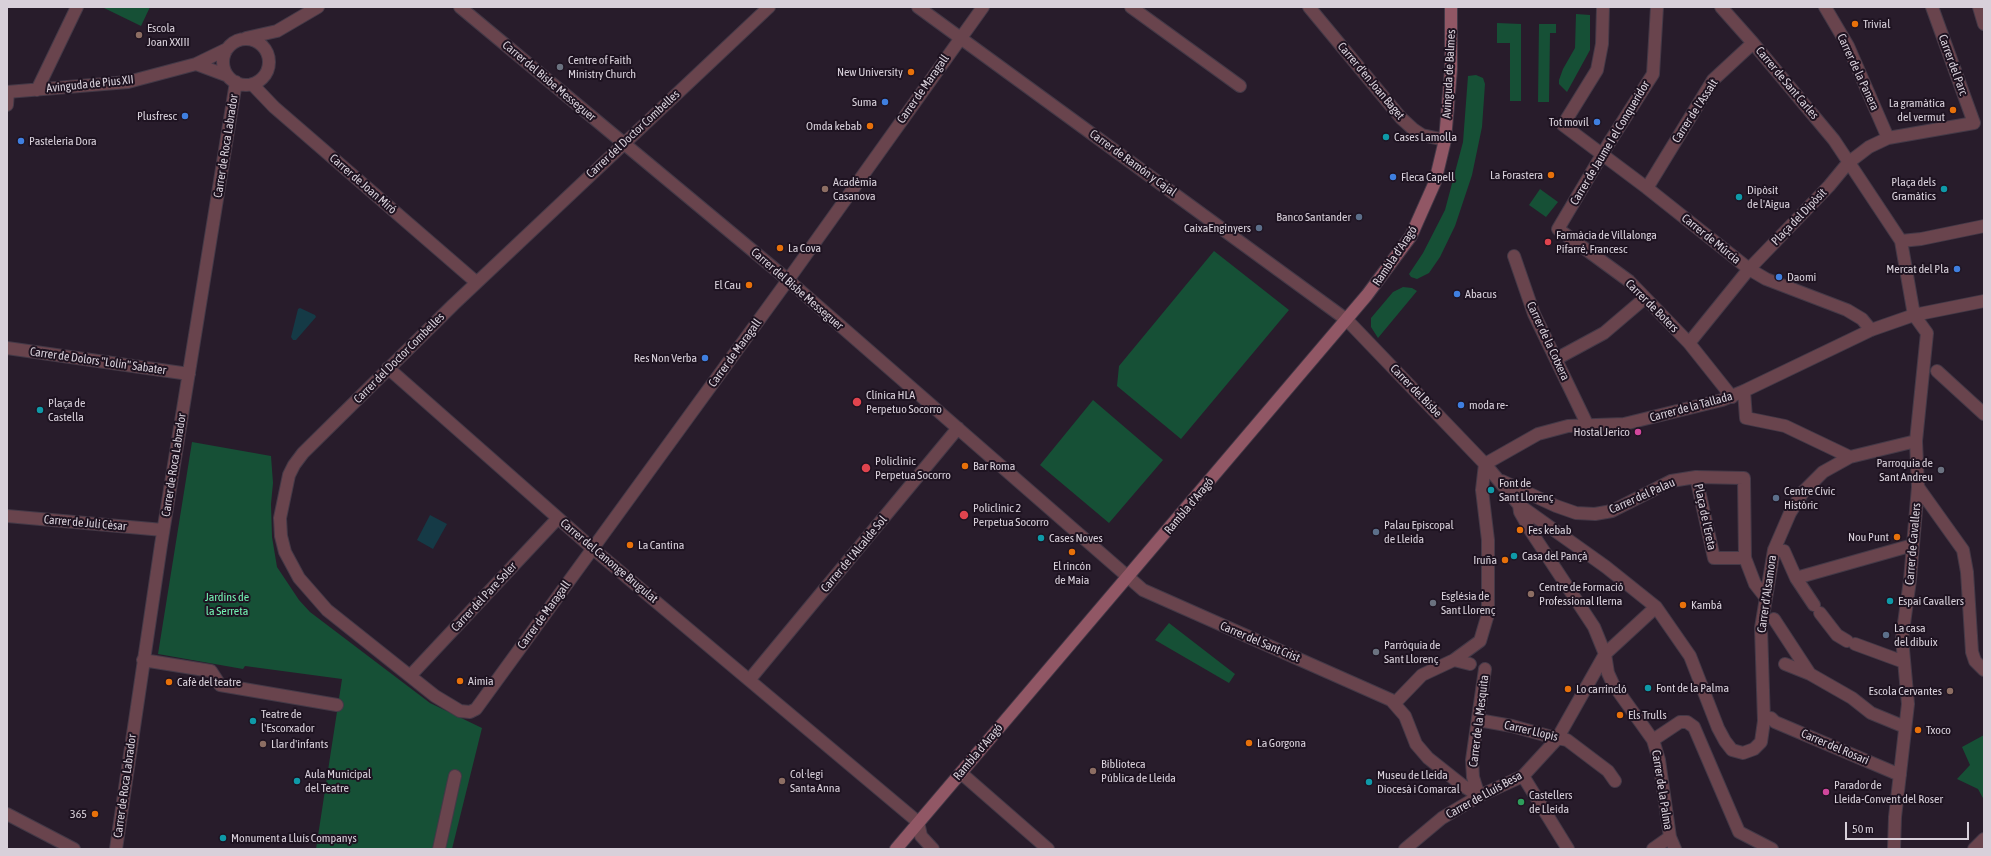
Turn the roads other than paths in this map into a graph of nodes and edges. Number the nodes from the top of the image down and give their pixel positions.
1 (78, 7) edge
2 (318, 7) edge
3 (460, 7) edge
4 (769, 7) edge
5 (918, 7) edge
6 (983, 7) edge
7 (1131, 7) edge
8 (1309, 7) edge
9 (1451, 7) edge
10 (1603, 7) edge
11 (1657, 7) edge
12 (1721, 7) edge
13 (1825, 7) edge
14 (1932, 7) edge
15 (1979, 7) edge
16 (1984, 24) edge
17 (277, 31) junction
18 (960, 38) junction
19 (245, 39) junction
20 (1753, 42) junction
21 (227, 49) junction
22 (268, 53) junction
23 (196, 64) junction
24 (232, 79) junction
25 (252, 84) junction
26 (1240, 86) dead end
27 (37, 90) junction
28 (8, 92) edge
29 (7, 105) edge
30 (1888, 138) junction
31 (1445, 140) junction
32 (624, 143) junction
33 (1602, 155) junction
34 (1848, 163) junction
35 (1647, 188) junction
36 (1984, 226) edge
37 (1558, 229) joint
38 (1901, 241) junction
39 (1514, 256) dead end
40 (1749, 269) junction
41 (788, 280) junction
42 (476, 282) junction
43 (1645, 298) junction
44 (1984, 301) edge
45 (1914, 315) junction
46 (1347, 320) junction
47 (1871, 330) junction
48 (1689, 343) junction
49 (7, 348) edge
50 (1556, 359) junction
51 (388, 368) junction
52 (1936, 372) dead end
53 (189, 374) junction
54 (1744, 391) junction
55 (1732, 396) junction
56 (1984, 414) edge
57 (1587, 424) junction
58 (958, 428) junction
59 (1916, 441) junction
60 (1850, 457) junction
61 (1485, 464) junction
62 (1696, 477) junction
63 (1498, 479) junction
64 (1918, 487) junction
65 (1519, 506) junction
66 (7, 516) edge
67 (558, 518) junction
68 (163, 530) junction
69 (1913, 545) junction
70 (592, 548) junction
71 (1774, 550) junction
72 (1745, 558) junction
73 (1128, 577) junction
74 (1796, 578) junction
75 (1766, 598) junction
76 (1656, 607) junction
77 (1774, 619) dead end
78 (1605, 654) junction
79 (143, 660) junction
80 (1454, 660) junction
81 (1904, 662) junction
82 (1470, 664) dead end
83 (1785, 664) dead end
84 (1485, 669) dead end
85 (1984, 670) edge
86 (1810, 674) junction
87 (410, 676) junction
88 (750, 679) junction
89 (484, 698) joint
90 (1395, 703) junction
91 (337, 705) dead end
92 (1771, 718) dead end
93 (1478, 720) junction
94 (1905, 727) junction
95 (1557, 739) junction
96 (1653, 740) junction
97 (961, 773) junction
98 (1900, 775) junction
99 (455, 776) dead end
100 (1523, 776) junction
101 (1615, 781) dead end
102 (1479, 796) junction
103 (7, 814) edge
104 (918, 822) junction
105 (1670, 837) junction
106 (1984, 839) edge
107 (74, 849) edge
108 (116, 849) edge
109 (439, 849) edge
110 (896, 849) edge
111 (933, 849) edge
112 (1048, 849) edge
113 (1405, 849) edge
114 (1568, 849) edge
115 (1653, 849) edge
116 (1675, 849) edge
117 (1772, 849) edge
118 (1894, 849) edge
119 (1974, 849) edge

1 - 27 street
2 - 17 street
3 - 32 street, Carrer del Bisbe Messeguer
4 - 32 street, Carrer del Doctor Combelles
5 - 18 street, Carrer de Ramón y Cajal
6 - 18 street, Carrer de Maragall
7 - 26 street
8 - 31 street, Carrer d'en Joan Baget
9 - 31 main road, Avinguda de Balmes
10 - 33 street, Carrer de Múrcia
11 - 33 street, Carrer de Jaume I el Conqueridor
12 - 20 street, Carrer de Sant Carles
13 - 30 street, Carrer de la Panera
14 - 30 street, Carrer del Parc
15 - 16 street
17 - 19 street
17 - 22 street
18 - 41 street, Carrer de Maragall
18 - 46 street, Carrer de Ramón y Cajal
19 - 21 street
19 - 22 street
20 - 34 street, Carrer de Sant Carles
20 - 35 street, Carrer de l'Assalt
21 - 23 street, Avinguda de Pius XII
21 - 24 street
22 - 25 street
23 - 24 street
23 - 27 street, Avinguda de Pius XII
24 - 25 street
24 - 53 street, Carrer de Roca Labrador
25 - 42 street, Carrer de Joan Miró
27 - 28 street, Avinguda de Pius XII
28 - 29 street
30 - 34 street
31 - 46 main road, Rambla d'Aragó
32 - 41 street, Carrer del Bisbe Messeguer
32 - 42 street, Carrer del Doctor Combelles
33 - 35 street, Carrer de Múrcia
33 - 37 street, Carrer de Jaume I el Conqueridor
34 - 38 street
34 - 40 street, Plaça del Dipòsit
35 - 40 street, Carrer de Múrcia
36 - 38 street
37 - 43 street, Carrer de Boters
38 - 45 street
39 - 50 street, Carrer de la Cotxera
40 - 47 street, Carrer de Múrcia
40 - 48 street, Plaça del Dipòsit
41 - 58 street, Carrer del Bisbe Messeguer
41 - 70 street, Carrer de Maragall
42 - 51 street, Carrer del Doctor Combelles
43 - 48 street, Carrer de Boters
43 - 50 street
44 - 45 street
45 - 47 street, Carrer de la Tallada
45 - 59 street, Carrer de Cavallers
46 - 61 street, Carrer del Bisbe
46 - 73 main road, Rambla d'Aragó
47 - 54 street, Carrer de la Tallada
48 - 55 street, Carrer de Boters
49 - 53 street, Carrer de Dolors "Lolin" Sabater
50 - 57 street, Carrer de la Cotxera
51 - 67 street, Carrer del Canonge Brugulat
51 - 87 street, Carrer del Doctor Combelles
52 - 56 street
53 - 68 street, Carrer de Roca Labrador
54 - 55 street, Carrer de la Tallada
54 - 60 street
55 - 57 street, Carrer de la Tallada
57 - 61 street, Carrer de la Tallada
58 - 73 street, Carrer del Bisbe Messeguer
58 - 88 street, Carrer de l'Alcalde Sol
59 - 60 street, Carrer d'Alsamora
59 - 64 street, Carrer de Cavallers
60 - 71 street, Carrer d'Alsamora
61 - 63 street, Carrer del Bisbe
61 - 80 street
62 - 63 street, Carrer del Palau
62 - 72 street, Plaça de l'Ereta
62 - 72 street, Plaça de l'Ereta
63 - 65 street, Carrer del Bisbe
64 - 69 street, Carrer de Cavallers
64 - 85 street
65 - 76 street
65 - 78 street, Carrer de la Palma
66 - 68 street, Carrer de Juli Cèsar
67 - 70 street, Carrer del Canonge Brugulat
67 - 87 street, Carrer del Pare Soler
68 - 79 street, Carrer de Roca Labrador
69 - 74 street
69 - 81 street, Carrer de Cavallers
70 - 88 street, Carrer del Canonge Brugulat
70 - 89 street, Carrer de Maragall
71 - 74 street
71 - 75 street, Carrer d'Alsamora
72 - 75 street, Plaça de l'Ereta
73 - 90 street, Carrer del Sant Crist
73 - 97 main road, Rambla d'Aragó
74 - 81 street
75 - 76 street, Carrer d'Alsamora
76 - 78 street, Carrer de Lluís Besa
77 - 86 street
78 - 95 street, Carrer de Lluís Besa
78 - 96 street, Carrer de la Palma
79 - 91 street
79 - 108 street, Carrer de Roca Labrador
80 - 82 street
80 - 90 street
81 - 94 street, Carrer de Cavallers
83 - 86 street
84 - 93 street, Carrer de la Mesquita
86 - 94 street
87 - 89 street, Carrer del Doctor Combelles
88 - 104 street, Carrer del Canonge Brugulat
90 - 102 street
92 - 98 street, Carrer del Rosari
93 - 95 street, Carrer Llopis
93 - 102 street, Carrer de la Mesquita
94 - 98 street, Carrer de Cavallers
95 - 100 street, Carrer de Lluís Besa
95 - 101 street, Carrer Llopis
96 - 105 street, Carrer de la Palma
96 - 117 street
97 - 104 main road, Rambla d'Aragó
97 - 112 street
98 - 118 street, Carrer de Cavallers
99 - 109 street
100 - 102 street, Carrer de Lluís Besa
100 - 114 street
102 - 113 street, Carrer de Lluís Besa
103 - 107 street
104 - 110 main road, Rambla d'Aragó
104 - 111 street
105 - 115 street
105 - 116 street, Carrer de la Palma
106 - 119 street

